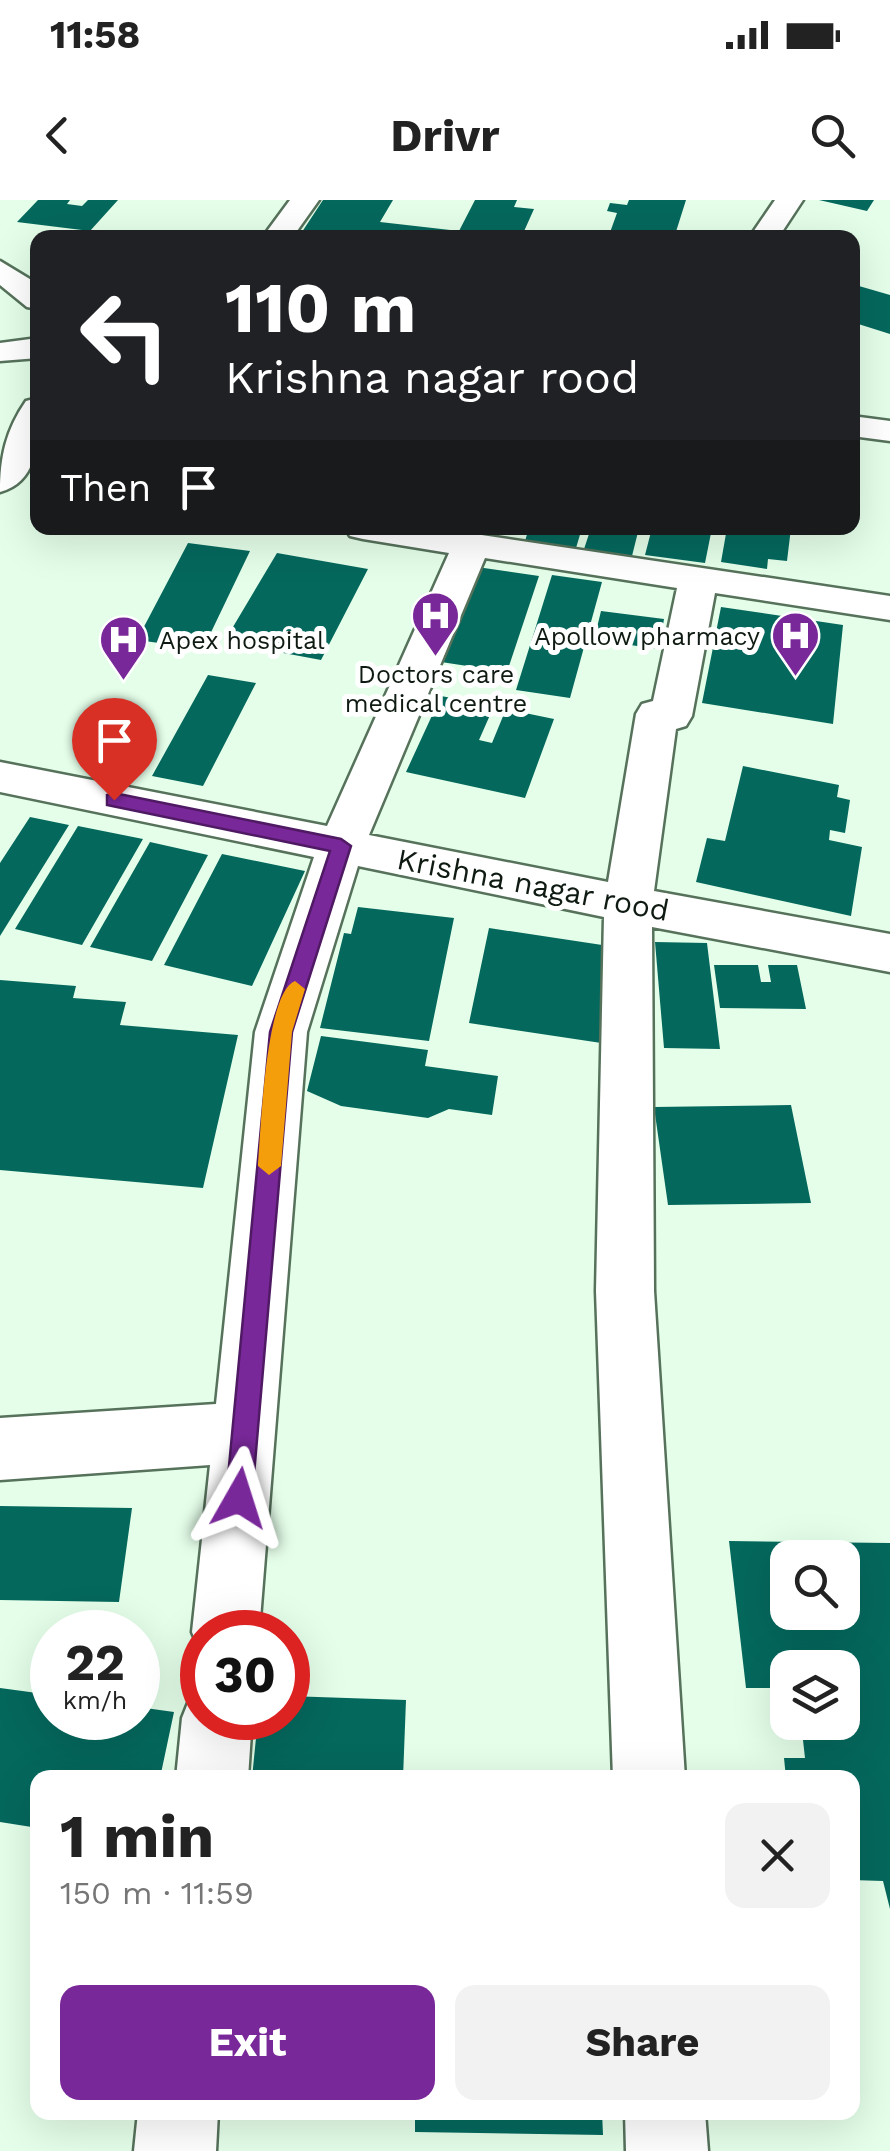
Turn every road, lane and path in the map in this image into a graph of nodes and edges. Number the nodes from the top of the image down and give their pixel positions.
1 (304, 200) edge
2 (790, 200) edge
3 (282, 230) edge
4 (769, 230) edge
5 (0, 270) edge
6 (30, 291) edge
7 (30, 350) edge
8 (1, 355) edge
9 (860, 427) edge
10 (890, 431) edge
11 (30, 432) edge
12 (15, 478) edge
13 (410, 535) edge
14 (472, 544) junction
15 (699, 577) junction
16 (890, 608) edge
17 (0, 777) edge
18 (341, 846) junction
19 (628, 904) junction
20 (890, 953) edge
21 (246, 1432) junction
22 (0, 1449) edge
23 (228, 1610) edge
24 (216, 1740) edge
25 (213, 1770) edge
26 (649, 1770) edge
27 (177, 2120) edge
28 (665, 2120) edge
29 (174, 2151) edge
30 (667, 2151) edge

1 - 3 street
2 - 4 street
5 - 6 street
7 - 8 street
9 - 10 street
11 - 12 street
13 - 14 street
14 - 15 street
14 - 18 street
15 - 16 street
15 - 19 street
17 - 18 street, Krishna nagar rood
18 - 19 street, Krishna nagar rood
18 - 21 street
19 - 20 street, Krishna nagar rood
19 - 26 street
21 - 22 street
21 - 23 street
24 - 25 street
27 - 29 street
28 - 30 street

